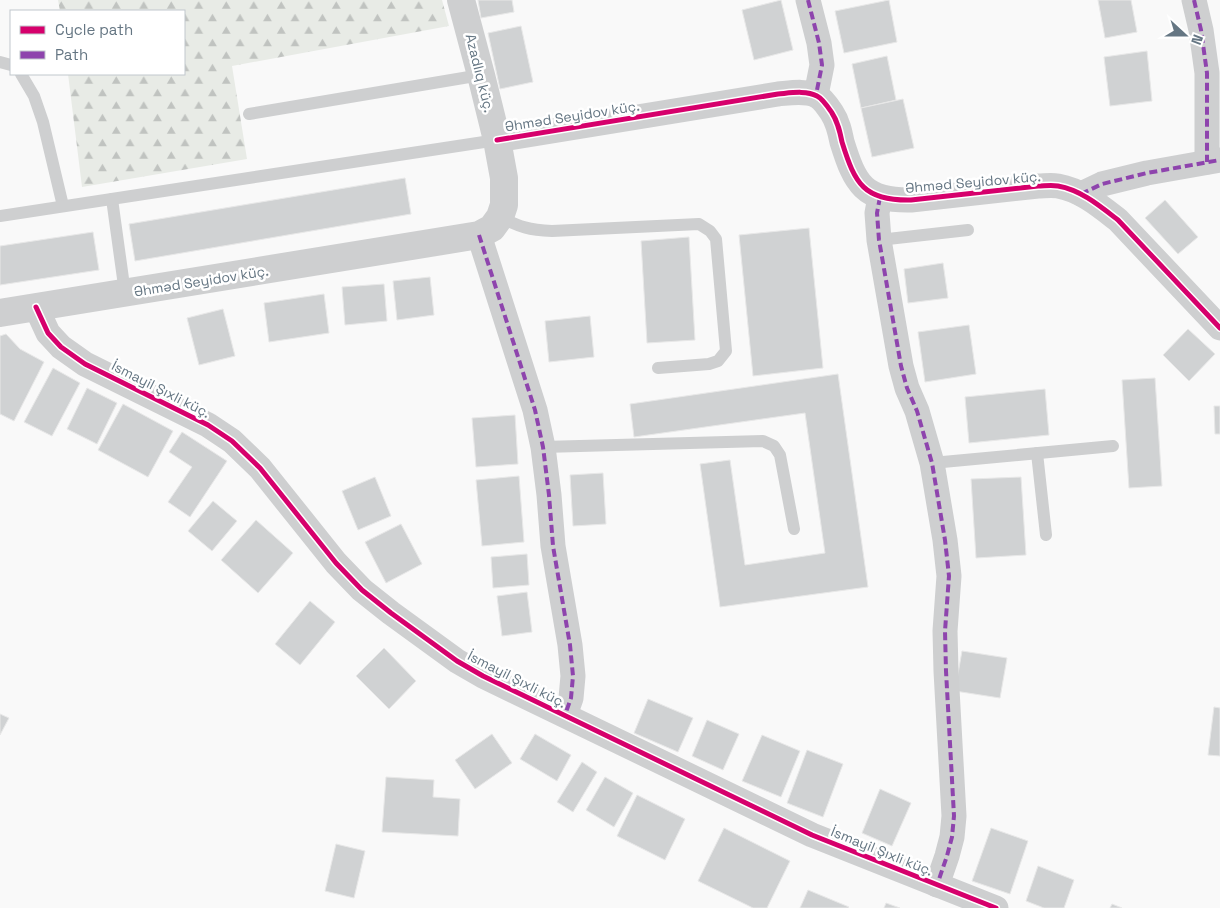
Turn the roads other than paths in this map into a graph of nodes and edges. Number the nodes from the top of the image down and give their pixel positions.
1 (462, 0) edge
2 (808, 0) edge
3 (1194, 0) edge
4 (22, 75) edge
5 (481, 75) junction
6 (816, 95) junction
7 (249, 114) dead end
8 (497, 140) junction
9 (1213, 161) edge
10 (1081, 194) junction
11 (880, 197) junction
12 (112, 199) junction
13 (64, 206) junction
14 (502, 211) junction
15 (0, 216) edge
16 (968, 230) dead end
17 (479, 235) junction
18 (879, 240) junction
19 (125, 293) junction
20 (36, 307) junction
21 (0, 313) edge
22 (1220, 328) edge
23 (658, 368) dead end
24 (1113, 446) dead end
25 (543, 448) junction
26 (1037, 453) junction
27 (932, 463) junction
28 (794, 528) dead end
29 (1046, 535) dead end
30 (565, 716) junction
31 (937, 885) junction
32 (996, 908) edge

1 - 5 street, Azadlıq küç.
2 - 6 street
3 - 9 street
4 - 13 lane
5 - 7 lane
5 - 8 street, Azadlıq küç.
6 - 8 street, Əhməd Seyidov küç.
6 - 11 street, Əhməd Seyidov küç.
8 - 12 lane
8 - 14 street, Azadlıq küç.
9 - 10 street
10 - 11 street, Əhməd Seyidov küç.
10 - 22 street, Əhməd Seyidov küç.
11 - 18 street
12 - 13 lane
12 - 19 lane
13 - 15 lane
14 - 17 street, Əhməd Seyidov küç.
14 - 23 lane
16 - 18 lane
17 - 19 street, Əhməd Seyidov küç.
17 - 25 street
18 - 27 street
19 - 20 street, Əhməd Seyidov küç.
20 - 21 street, Əhməd Seyidov küç.
20 - 30 street, İsmayil Şıxli küç.
24 - 26 lane
25 - 28 lane
25 - 30 street
26 - 27 lane
26 - 29 lane
27 - 31 street
30 - 31 street, İsmayil Şıxli küç.
31 - 32 street, İsmayil Şıxli küç.

